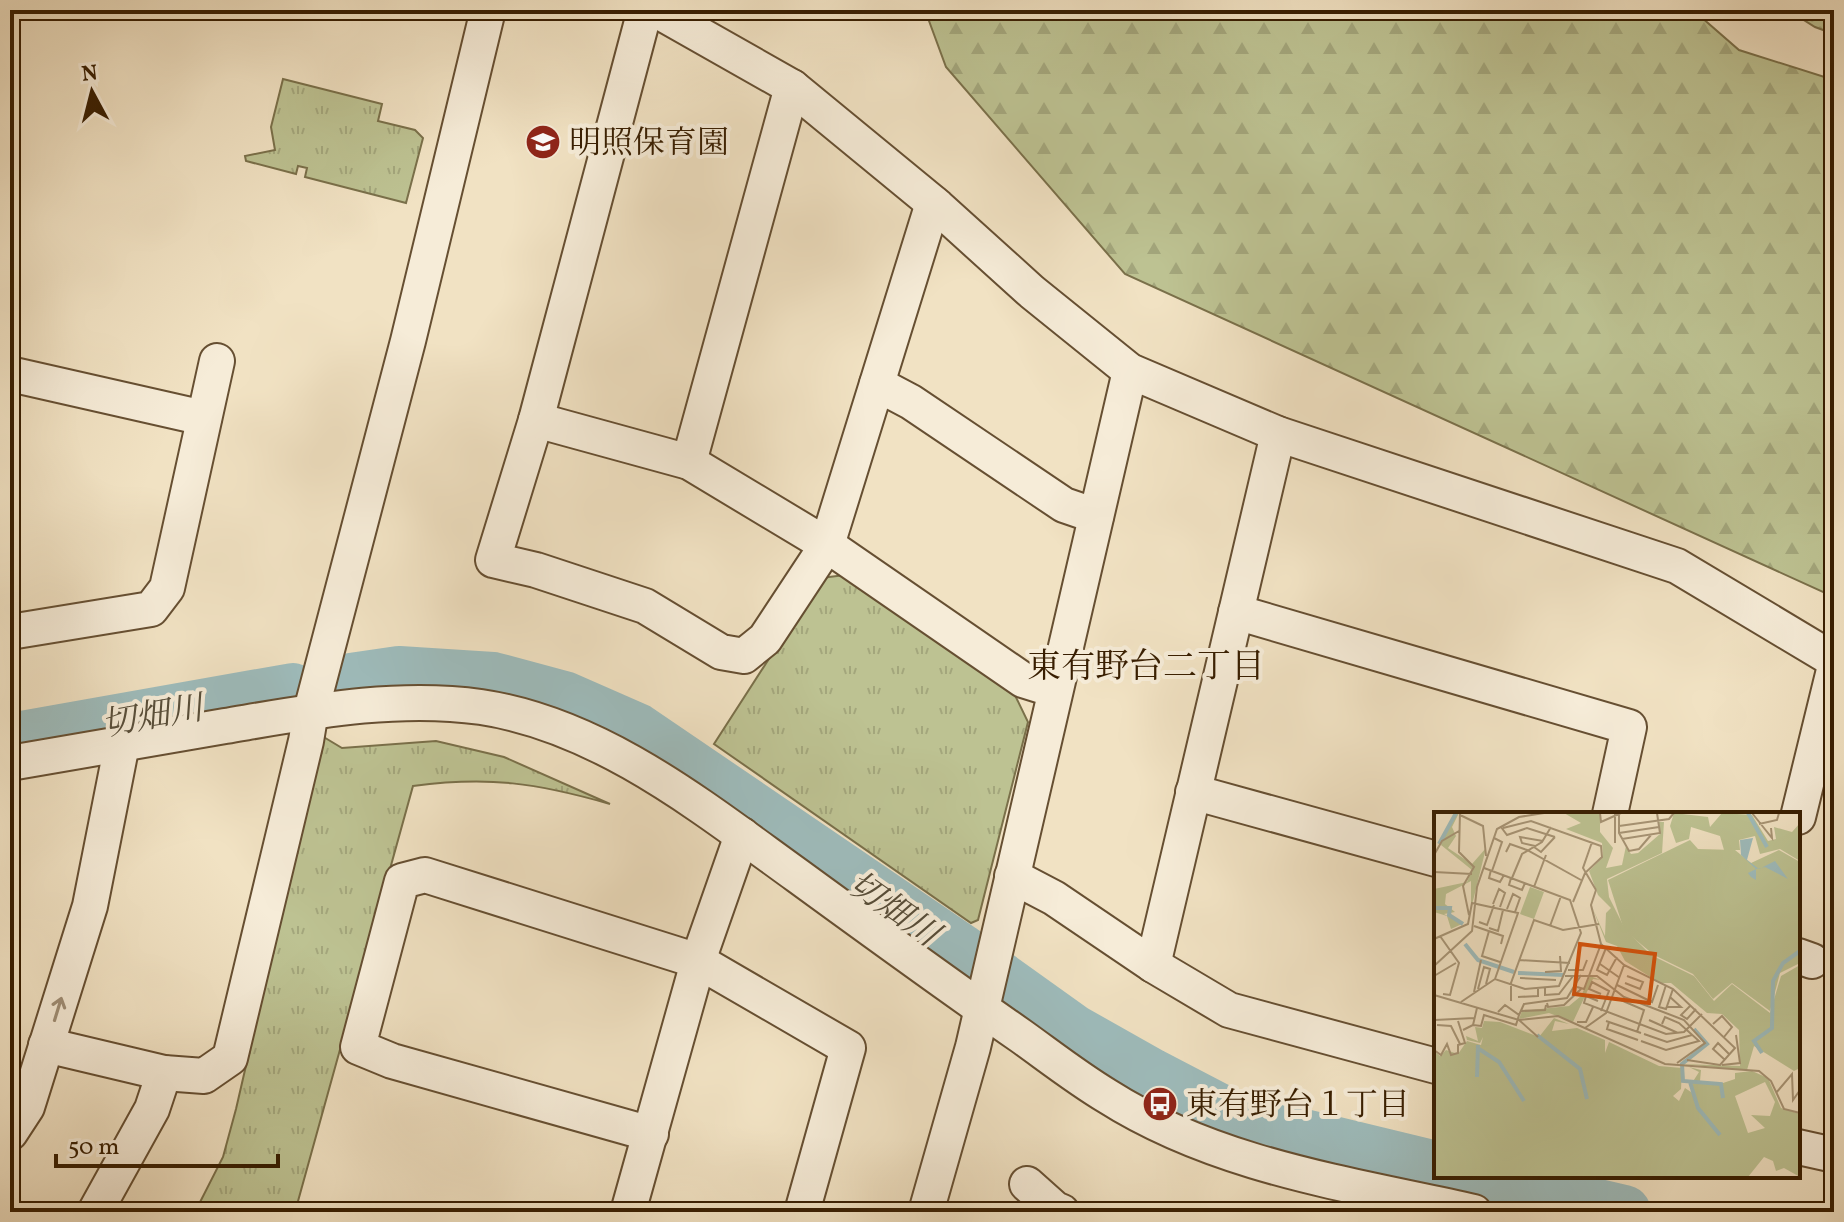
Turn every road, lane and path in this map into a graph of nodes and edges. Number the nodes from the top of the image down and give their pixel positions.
1 (488, 10) edge
2 (645, 10) edge
3 (656, 10) edge
4 (792, 87) junction
5 (933, 203) junction
6 (217, 361) dead end
7 (1130, 371) junction
8 (10, 374) edge
9 (877, 384) junction
10 (204, 418) junction
11 (536, 420) junction
12 (1278, 434) junction
13 (689, 462) junction
14 (1096, 516) junction
15 (827, 545) junction
16 (1236, 612) junction
17 (10, 632) edge
18 (1834, 660) edge
19 (1834, 670) edge
20 (1055, 690) junction
21 (311, 711) junction
22 (122, 744) junction
23 (10, 763) edge
24 (1193, 792) junction
25 (1610, 812) edge
26 (1799, 812) edge
27 (742, 835) junction
28 (1434, 858) edge
29 (1012, 876) junction
30 (698, 961) junction
31 (1153, 965) junction
32 (981, 1008) junction
33 (46, 1045) junction
34 (1434, 1065) edge
35 (164, 1073) junction
36 (10, 1133) edge
37 (651, 1134) junction
38 (1800, 1147) edge
39 (1834, 1155) edge
40 (1027, 1184) dead end
41 (1057, 1211) edge
42 (95, 1212) edge
43 (628, 1212) edge
44 (802, 1212) edge
45 (926, 1212) edge
46 (1474, 1212) edge

1 - 21 street
2 - 11 street
3 - 4 street
4 - 5 street
4 - 13 street
5 - 7 street
5 - 9 street
6 - 10 street
7 - 12 street
7 - 14 street
8 - 10 street
9 - 14 street
9 - 15 street
10 - 17 street
11 - 13 street
11 - 15 street
12 - 16 street
12 - 18 street
13 - 15 street
14 - 20 street
15 - 20 street
16 - 24 street
16 - 25 street
19 - 26 street
20 - 29 street
21 - 22 street
21 - 27 street
21 - 35 street
22 - 23 street
33 -> 22 street
24 - 28 street
24 - 31 street
27 - 30 street
27 - 32 street
29 - 31 street
29 - 32 street
30 - 37 street
30 - 37 street
30 - 44 street
31 - 34 street
32 - 45 street
32 - 46 street
33 - 35 street
33 - 36 street
35 - 42 street
37 - 43 street
38 - 39 street
40 - 41 street

